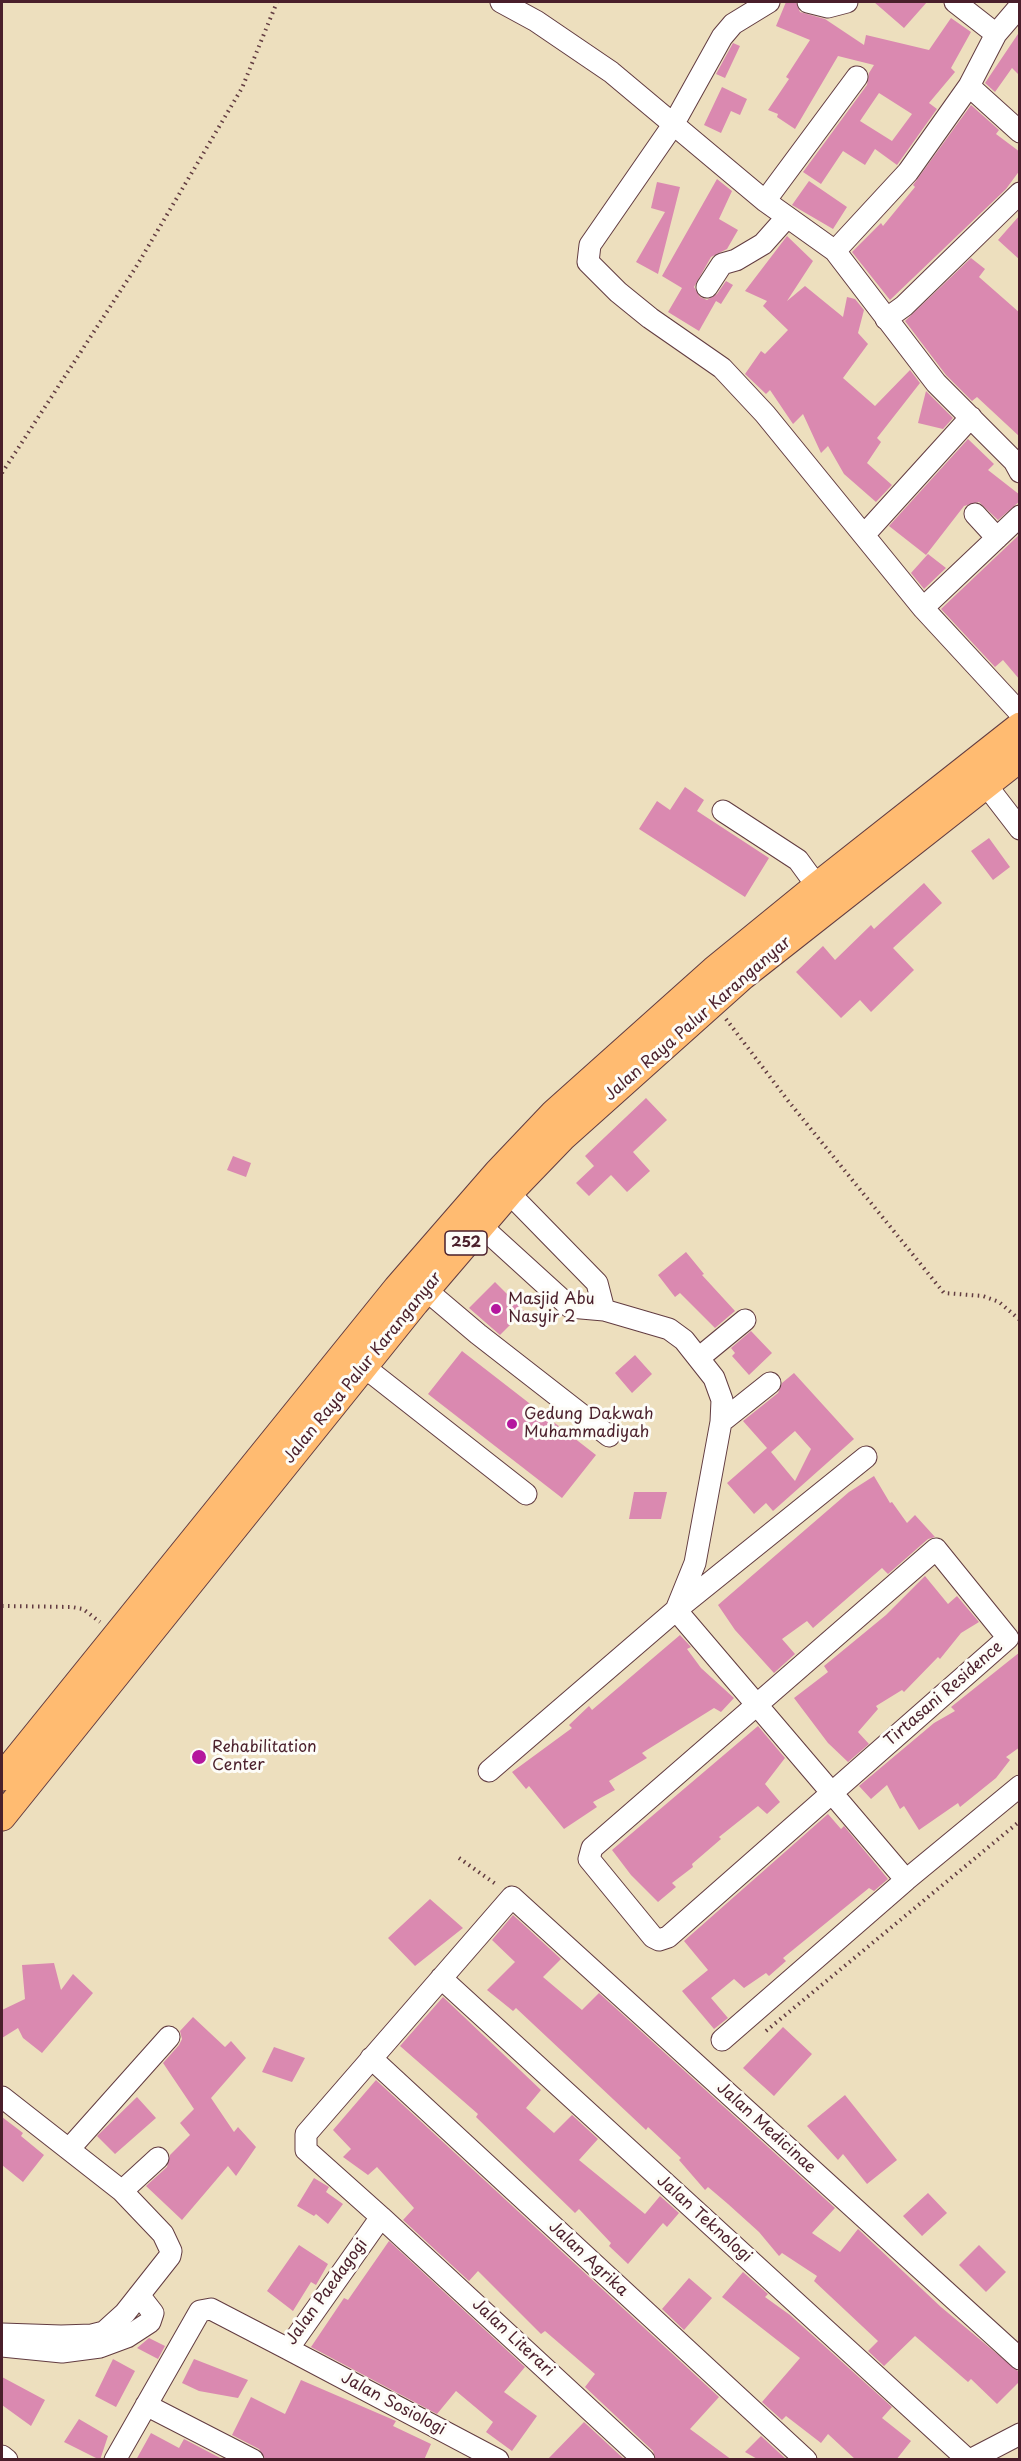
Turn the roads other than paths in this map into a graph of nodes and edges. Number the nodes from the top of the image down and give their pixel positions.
1 (501, 2) edge
2 (769, 2) edge
3 (808, 2) edge
4 (847, 2) edge
5 (955, 2) edge
6 (1020, 6) edge
7 (996, 34) junction
8 (857, 77) dead end
9 (969, 86) junction
10 (673, 125) junction
11 (1020, 132) edge
12 (1020, 193) edge
13 (765, 201) junction
14 (787, 217) junction
15 (835, 251) junction
16 (707, 287) dead end
17 (886, 319) junction
18 (971, 417) junction
19 (1020, 472) edge
20 (975, 514) dead end
21 (1020, 516) edge
22 (864, 535) junction
23 (997, 538) junction
24 (923, 608) junction
25 (1020, 713) edge
26 (1020, 726) edge
27 (1020, 758) edge
28 (978, 775) junction
29 (1012, 805) edge
30 (723, 811) dead end
31 (1020, 829) edge
32 (809, 874) junction
33 (509, 1193) junction
34 (481, 1226) junction
35 (426, 1290) junction
36 (604, 1310) junction
37 (745, 1320) dead end
38 (700, 1357) junction
39 (363, 1366) junction
40 (770, 1383) dead end
41 (721, 1422) junction
42 (609, 1436) dead end
43 (866, 1458) dead end
44 (526, 1494) dead end
45 (676, 1610) junction
46 (757, 1707) junction
47 (489, 1771) dead end
48 (2, 1777) edge
49 (1020, 1786) edge
50 (831, 1792) junction
51 (2, 1816) edge
52 (906, 1880) junction
53 (441, 1978) junction
54 (169, 2037) dead end
55 (722, 2040) dead end
56 (371, 2058) junction
57 (2, 2097) edge
58 (70, 2148) junction
59 (158, 2158) dead end
60 (122, 2191) junction
61 (381, 2217) junction
62 (145, 2302) junction
63 (2, 2334) edge
64 (2, 2346) edge
65 (288, 2349) junction
66 (1020, 2359) edge
67 (146, 2405) junction
68 (1020, 2434) edge
69 (2, 2456) edge
70 (8, 2460) edge
71 (115, 2460) edge
72 (253, 2460) edge
73 (498, 2460) edge
74 (645, 2460) edge
75 (806, 2460) edge
76 (969, 2460) edge

1 - 10 street
2 - 10 street
3 - 4 street
5 - 7 street
6 - 7 street
7 - 9 street
8 - 13 street
9 - 11 street
9 - 15 street
10 - 13 street
10 - 22 street
12 - 17 street
13 - 14 street
14 - 15 street
14 - 16 street
15 - 17 street
17 - 18 street
18 - 19 street
18 - 22 street
20 - 23 street
21 - 23 street
22 - 24 street
23 - 24 street
24 - 25 street
26 - 28 main road, Jalan Raya Palur Karanganyar / 252
27 - 28 main road, Jalan Raya Palur Karanganyar / 252
28 - 29 street
28 - 32 main road, Jalan Raya Palur Karanganyar / 252
28 - 33 main road, Jalan Raya Palur Karanganyar / 252
29 - 31 street
30 - 32 street
32 - 48 main road, Jalan Raya Palur Karanganyar / 252
33 - 34 main road, Jalan Raya Palur Karanganyar / 252
33 - 36 street
34 - 35 main road, Jalan Raya Palur Karanganyar / 252
34 - 36 street
35 - 39 main road, Jalan Raya Palur Karanganyar / 252
35 - 42 street
36 - 38 street
37 - 38 street
38 - 41 street
39 - 44 street
39 - 51 main road, Jalan Raya Palur Karanganyar / 252
40 - 41 street
41 - 45 street
43 - 45 street
45 - 46 street
45 - 47 street
46 - 50 street
46 - 50 street, Tirtasani Residence
46 - 50 street, Tirtasani Residence
49 - 52 street
50 - 52 street
52 - 55 street
53 - 56 street
53 - 66 street, Jalan Medicinae
53 - 76 street, Jalan Teknologi
54 - 58 street
56 - 61 street
56 - 75 street, Jalan Agrika
57 - 58 street
58 - 60 street
59 - 60 street
60 - 62 street
61 - 65 street, Jalan Paedagogi
61 - 74 street, Jalan Literari
62 - 63 street
62 - 64 street
65 - 67 street, Jalan Paedagogi
65 - 73 street, Jalan Sosiologi
67 - 71 street, Jalan Paedagogi
67 - 72 street
68 - 76 street
69 - 70 street

